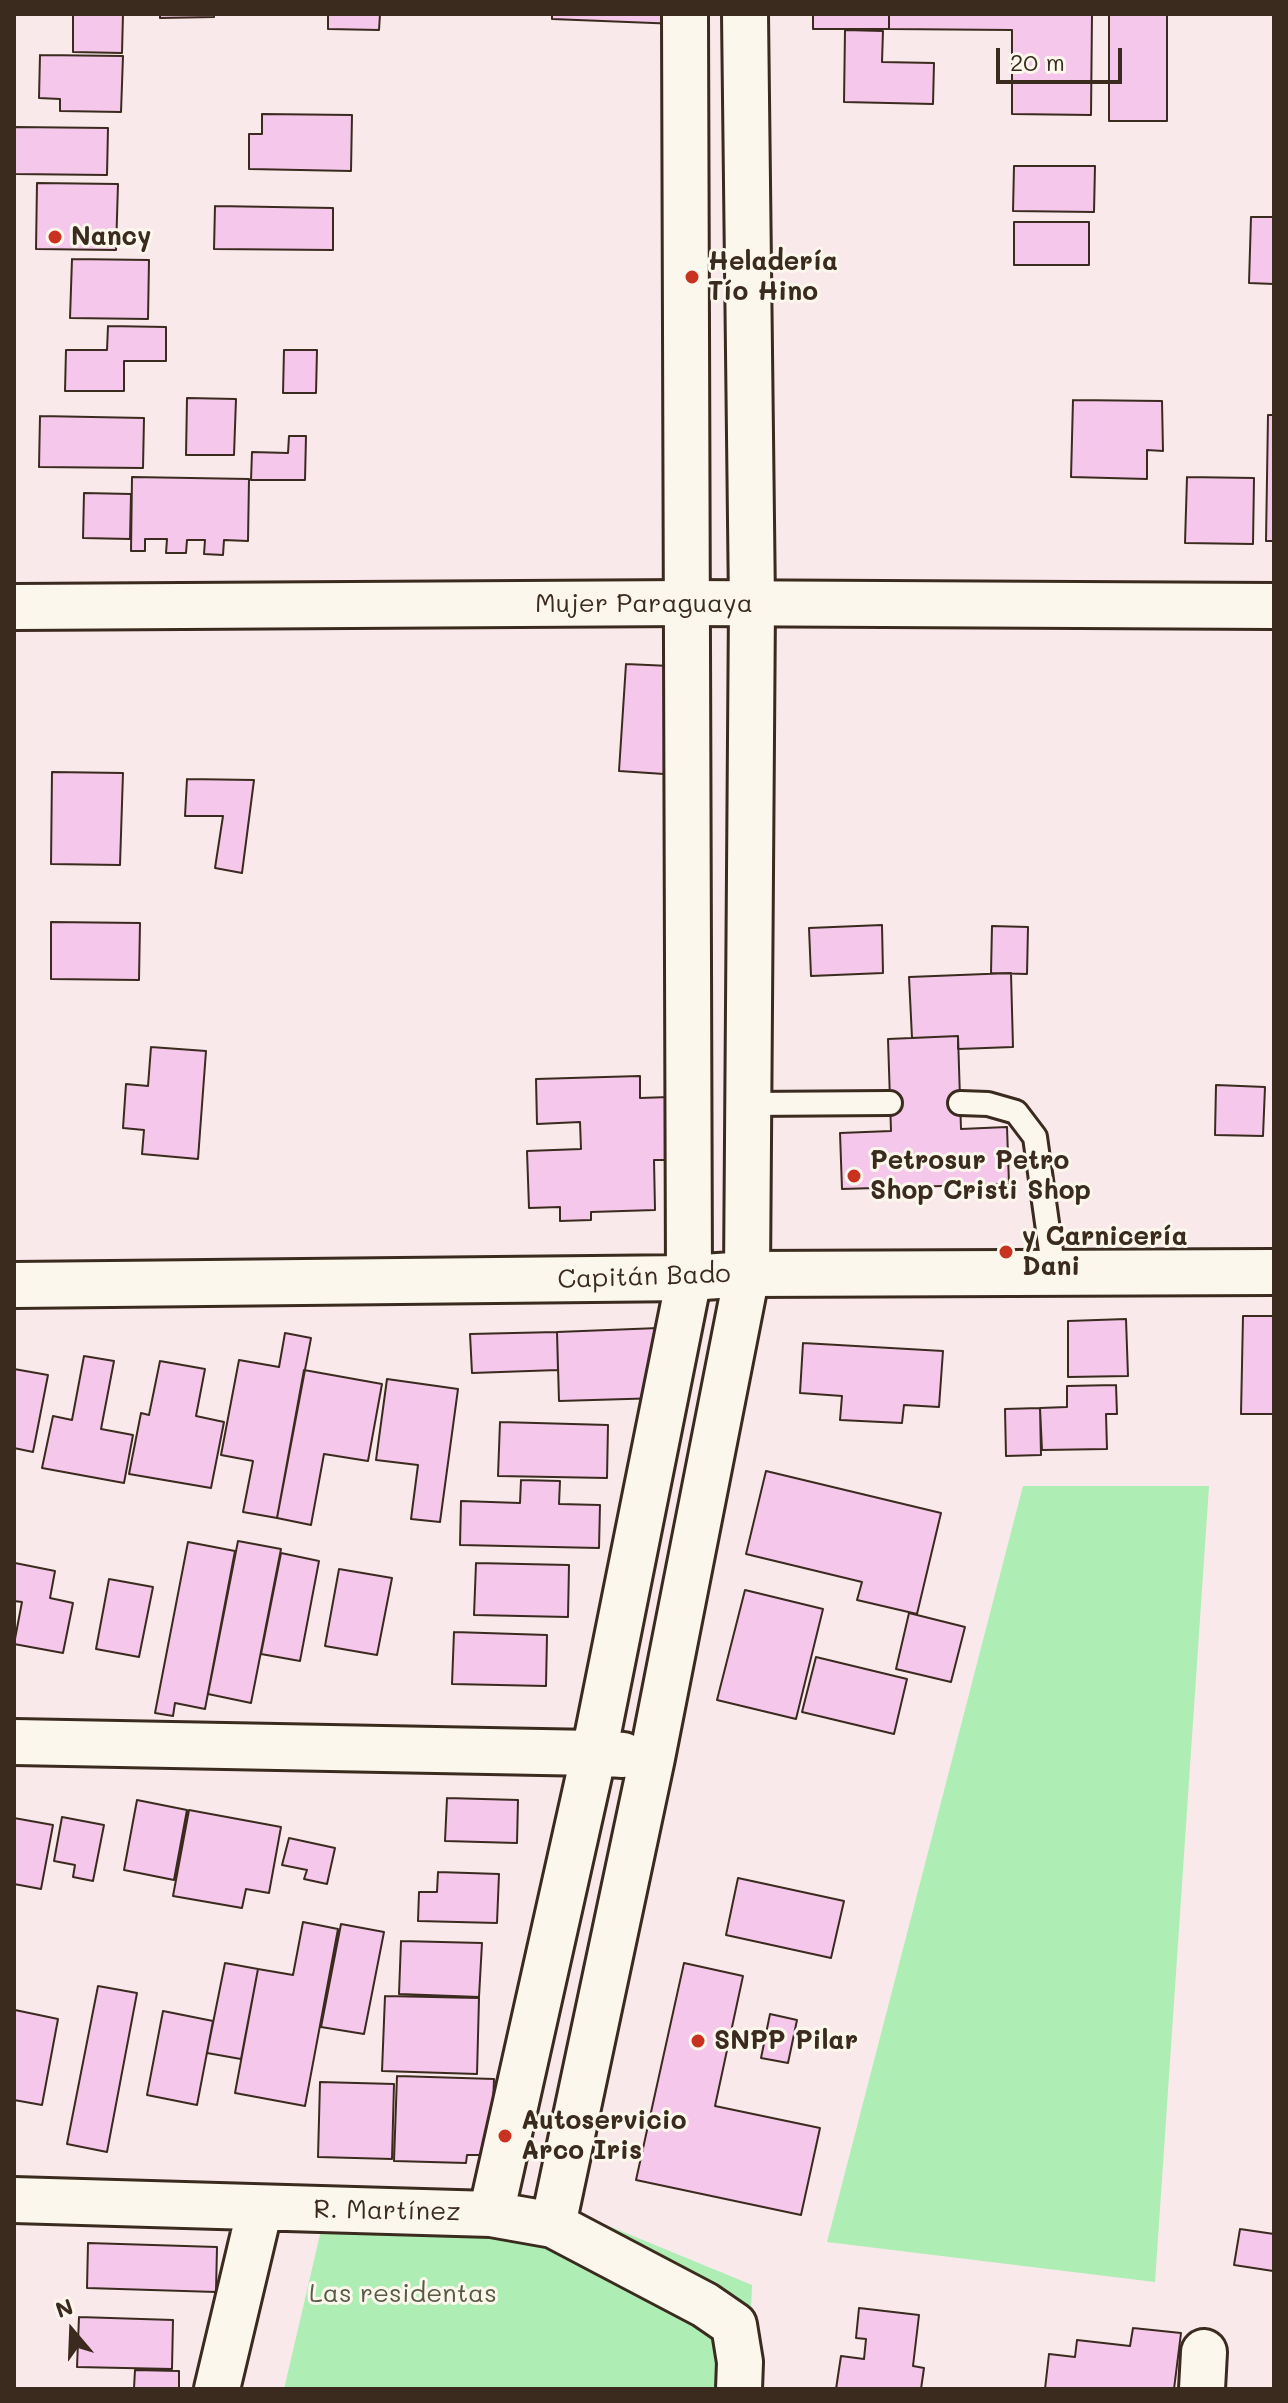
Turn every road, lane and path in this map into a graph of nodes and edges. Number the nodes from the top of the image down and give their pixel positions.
1 (685, 14) edge
2 (745, 14) edge
3 (688, 603) junction
4 (752, 604) junction
5 (1274, 606) edge
6 (14, 607) edge
7 (890, 1103) dead end
8 (960, 1103) dead end
9 (748, 1104) junction
10 (1274, 1272) edge
11 (1054, 1273) junction
12 (747, 1274) junction
13 (689, 1278) junction
14 (14, 1285) edge
15 (14, 1742) edge
16 (594, 1753) junction
17 (652, 1758) junction
18 (14, 2200) edge
19 (260, 2208) junction
20 (491, 2214) junction
21 (553, 2225) junction
22 (217, 2389) edge
23 (739, 2389) edge

1 - 3 street
2 - 4 street
3 - 4 street, Mujer Paraguaya
3 - 6 street, Mujer Paraguaya
3 - 13 street
4 - 5 street, Mujer Paraguaya
4 - 9 street
7 - 9 lane
8 - 11 lane
9 - 12 street
10 - 11 street, Capitán Bado
11 - 12 street, Capitán Bado
12 - 13 street, Capitán Bado
12 - 17 street
13 - 14 street, Capitán Bado
13 - 16 street
15 - 16 street
16 - 17 street
16 - 20 street
17 - 21 street
18 - 19 street, R. Martínez
19 - 20 street, R. Martínez
19 - 22 street
20 - 21 street, R. Martínez
21 - 23 street, R. Martínez

